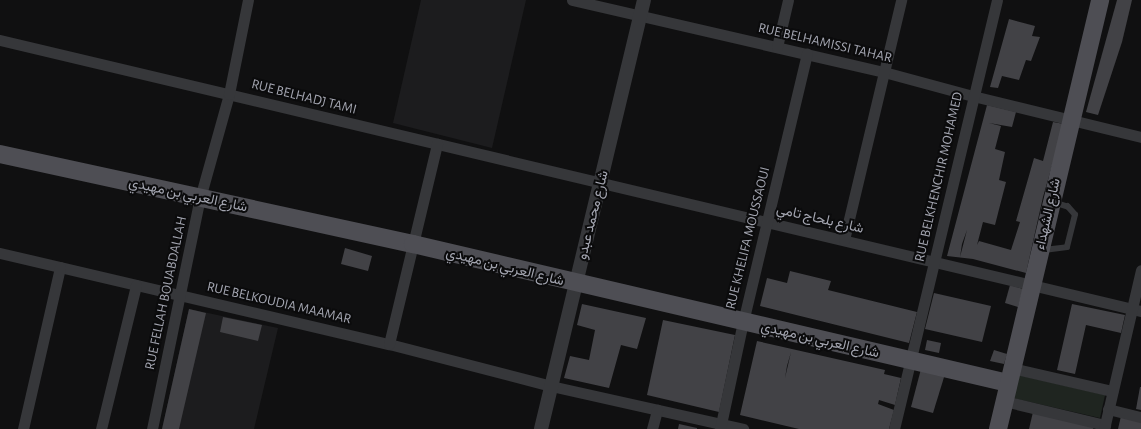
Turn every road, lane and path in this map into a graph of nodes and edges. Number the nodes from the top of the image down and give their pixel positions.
1 (248, 0) edge
2 (576, 0) edge
3 (644, 0) edge
4 (788, 0) edge
5 (901, 0) edge
6 (997, 0) edge
7 (1100, 0) edge
8 (640, 16) junction
9 (0, 40) edge
10 (777, 47) junction
11 (807, 54) junction
12 (884, 72) junction
13 (229, 94) junction
14 (973, 96) junction
15 (1071, 121) junction
16 (1141, 137) edge
17 (437, 144) junction
18 (0, 154) edge
19 (602, 183) junction
20 (200, 198) junction
21 (1051, 202) junction
22 (768, 223) junction
23 (844, 240) junction
24 (413, 244) junction
25 (1040, 250) junction
26 (0, 253) edge
27 (934, 261) junction
28 (60, 267) junction
29 (1141, 270) edge
30 (576, 284) junction
31 (136, 285) junction
32 (1032, 285) junction
33 (182, 296) junction
34 (1136, 310) edge
35 (743, 322) junction
36 (389, 344) junction
37 (910, 360) junction
38 (1010, 375) junction
39 (551, 386) junction
40 (1112, 392) junction
41 (1004, 401) junction
42 (1108, 409) junction
43 (657, 410) junction
44 (1141, 417) edge
45 (721, 427) edge
46 (1104, 427) edge
47 (23, 429) edge
48 (100, 429) edge
49 (152, 429) edge
50 (541, 429) edge
51 (652, 429) edge
52 (743, 429) edge
53 (894, 429) edge
54 (998, 429) edge

1 - 13 street, RUE FELLAH BOUABDALLAH
2 - 8 street, RUE BELHAMISSI TAHAR
3 - 8 street, شارع محمد عبدو
4 - 10 street
5 - 12 street
6 - 14 street, RUE BELKHENCHIR MOHAMED
7 - 15 main road, شارع الشهداء
8 - 10 street, RUE BELHAMISSI TAHAR
8 - 19 street, شارع محمد عبدو
9 - 13 street, RUE BELHADJ TAMI
10 - 11 street, RUE BELHAMISSI TAHAR
11 - 12 street, RUE BELHAMISSI TAHAR
11 - 22 street, RUE KHELIFA MOUSSAOUI
12 - 14 street, RUE BELHAMISSI TAHAR
12 - 23 street
13 - 17 street, RUE BELHADJ TAMI
13 - 20 street, RUE FELLAH BOUABDALLAH
14 - 15 street, RUE BELHAMISSI TAHAR
14 - 27 street, RUE BELKHENCHIR MOHAMED
15 - 16 street, RUE BELHAMISSI TAHAR
15 - 21 main road, شارع الشهداء
17 - 19 street, RUE BELHADJ TAMI
17 - 24 street
18 - 20 main road, شارع العربي بن مهيدي
19 - 22 street, شارع بلحاج تامي
19 - 30 street, شارع محمد عبدو
20 - 24 main road, شارع العربي بن مهيدي
20 - 33 street, RUE FELLAH BOUABDALLAH
21 - 25 main road, شارع الشهداء
21 - 25 lane
22 - 23 street, شارع بلحاج تامي
22 - 35 street, RUE KHELIFA MOUSSAOUI
23 - 27 street, شارع بلحاج تامي
24 - 30 main road, شارع العربي بن مهيدي
24 - 36 street
25 - 32 main road, شارع الشهداء
26 - 28 street, RUE BELKOUDIA MAAMAR
27 - 32 street, شارع بلحاج تامي
27 - 37 street, RUE BELKHENCHIR MOHAMED
28 - 31 street, RUE BELKOUDIA MAAMAR
28 - 47 street
29 - 34 street
30 - 35 main road, شارع العربي بن مهيدي
30 - 39 street, شارع محمد عبدو
31 - 33 street, RUE BELKOUDIA MAAMAR
31 - 48 street
32 - 34 street, شارع بلحاج تامي
32 - 38 main road, شارع الشهداء
33 - 36 street, RUE BELKOUDIA MAAMAR
33 - 49 street, RUE FELLAH BOUABDALLAH
34 - 40 street
35 - 37 main road, شارع العربي بن مهيدي
35 - 45 street, RUE KHELIFA MOUSSAOUI
36 - 39 street, RUE BELKOUDIA MAAMAR
37 - 38 main road, شارع العربي بن مهيدي
37 - 53 street, RUE BELKHENCHIR MOHAMED
38 - 40 street
38 - 41 main road, شارع الشهداء
39 - 43 street, RUE BELKOUDIA MAAMAR
39 - 50 street, شارع محمد عبدو
40 - 42 street
41 - 46 street
41 - 54 main road, شارع الشهداء
42 - 44 street
42 - 46 street
43 - 45 street, RUE BELKOUDIA MAAMAR
43 - 51 street
45 - 52 street, RUE BELKOUDIA MAAMAR

